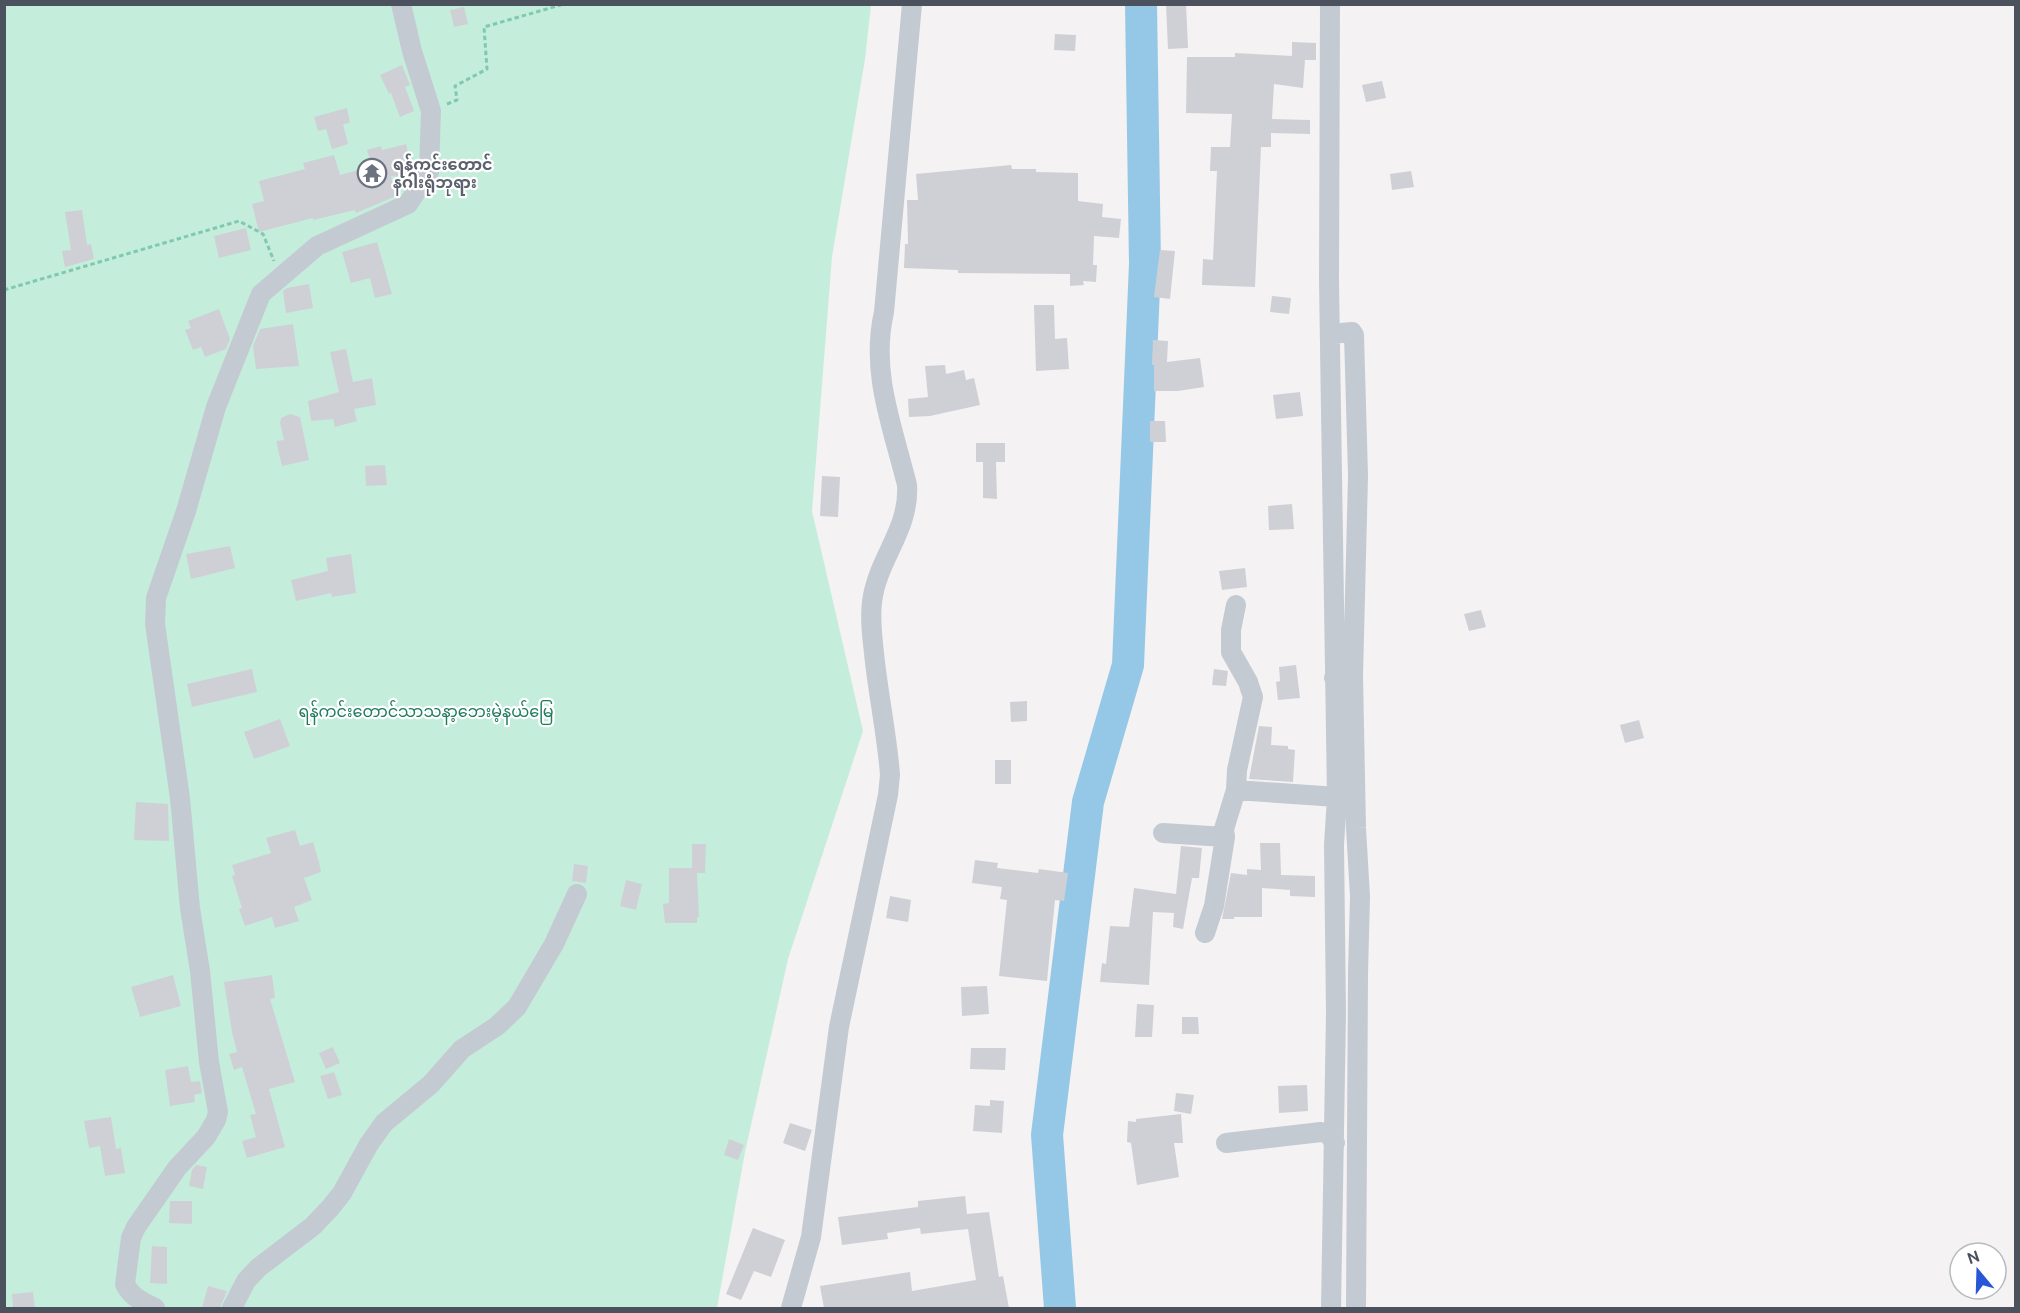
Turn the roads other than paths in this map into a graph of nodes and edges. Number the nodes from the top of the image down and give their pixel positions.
1 (401, 4) edge
2 (912, 4) edge
3 (1330, 4) edge
4 (1236, 605) dead end
5 (1343, 677) junction
6 (1236, 790) junction
7 (1337, 797) junction
8 (1345, 829) junction
9 (1163, 833) dead end
10 (1225, 837) junction
11 (577, 894) dead end
12 (1205, 933) dead end
13 (1226, 1143) dead end
14 (1335, 1143) junction
15 (143, 1306) edge
16 (232, 1308) edge
17 (791, 1308) edge
18 (1331, 1308) edge
19 (1356, 1308) edge

1 - 15 street
2 - 17 street
3 - 5 street
4 - 6 street
5 - 7 street
5 - 8 street
6 - 7 street
6 - 10 street
7 - 8 street
8 - 14 street
8 - 19 street
9 - 10 street
10 - 12 street
11 - 16 street
13 - 14 street
14 - 18 street

